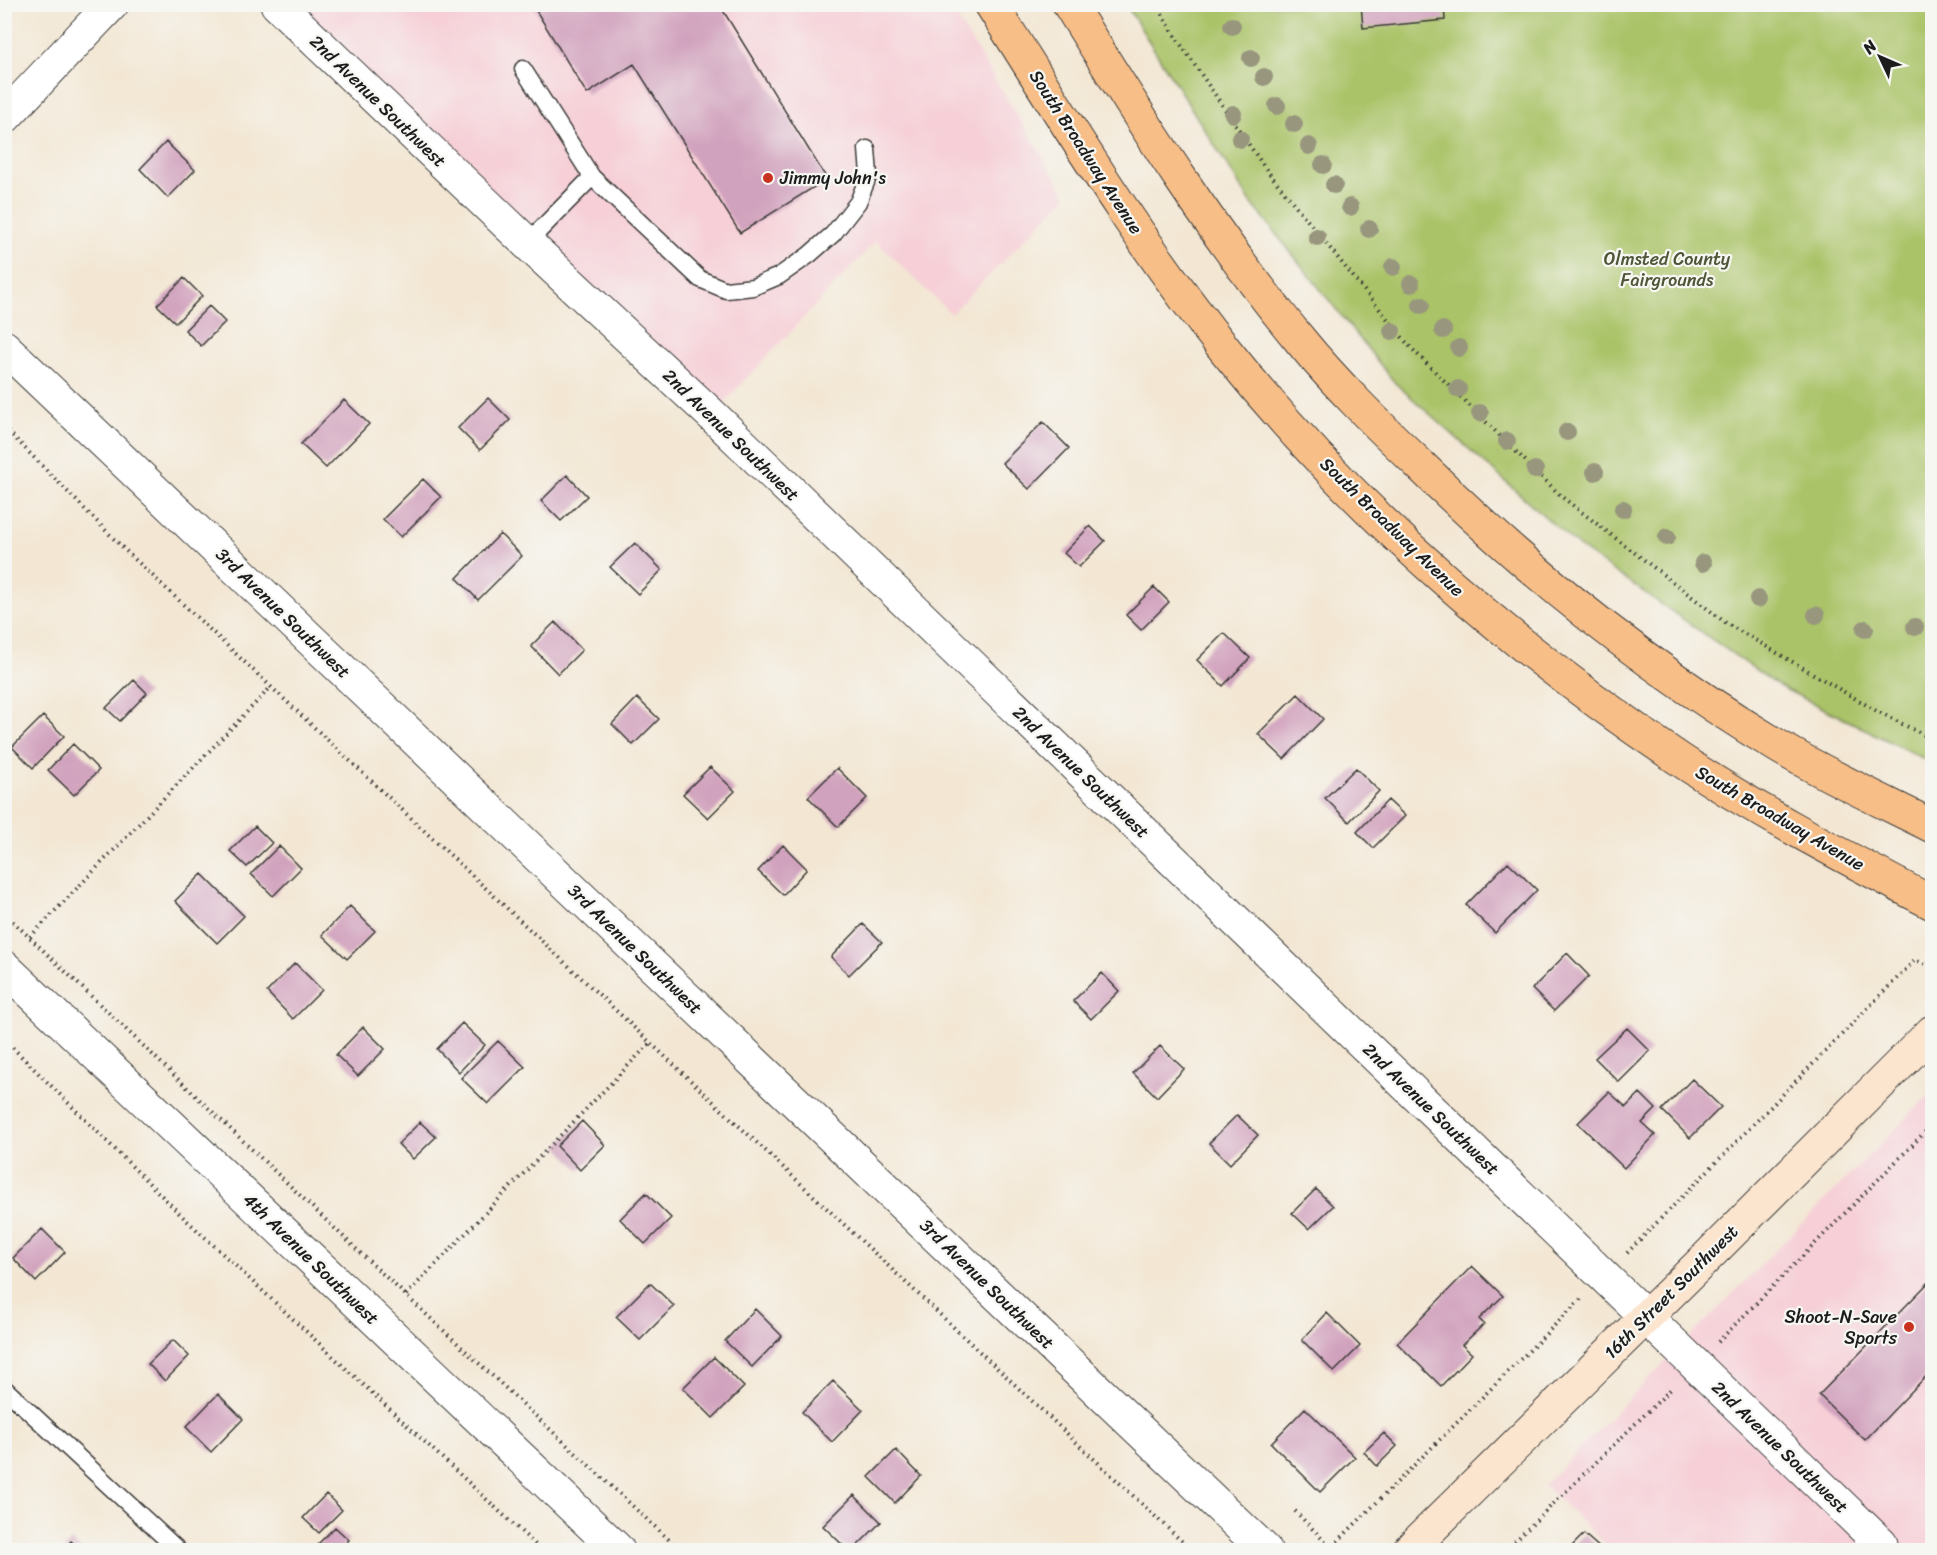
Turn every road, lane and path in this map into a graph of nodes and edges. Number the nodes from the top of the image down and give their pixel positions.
1 (112, 4) edge
2 (277, 4) edge
3 (991, 4) edge
4 (1069, 4) edge
5 (1156, 4) edge
6 (523, 69) dead end
7 (4, 118) edge
8 (867, 149) dead end
9 (592, 177) junction
10 (527, 243) junction
11 (4, 347) edge
12 (4, 427) edge
13 (271, 687) junction
14 (1932, 739) edge
15 (1932, 826) edge
16 (1932, 903) edge
17 (4, 914) edge
18 (29, 937) junction
19 (4, 967) edge
20 (1932, 967) edge
21 (1932, 1032) edge
22 (4, 1039) edge
23 (650, 1043) junction
24 (1932, 1125) edge
25 (1603, 1276) junction
26 (406, 1295) junction
27 (1646, 1317) junction
28 (1695, 1365) junction
29 (4, 1388) edge
30 (1294, 1511) dead end
31 (1881, 1544) dead end
32 (1330, 1549) edge
33 (178, 1551) edge
34 (541, 1551) edge
35 (618, 1551) edge
36 (680, 1551) edge
37 (1191, 1551) edge
38 (1266, 1551) edge
39 (1409, 1551) edge
40 (1506, 1551) edge

1 - 7 street
2 - 10 street, 2nd Avenue Southwest
3 - 16 main road, South Broadway Avenue
4 - 15 main road
5 - 14 path
6 - 9 lane
8 - 9 lane
9 - 10 lane
10 - 25 street, 2nd Avenue Southwest
11 - 38 street, 3rd Avenue Southwest
12 - 13 path
13 - 18 path
13 - 23 path
17 - 18 path
18 - 26 path
19 - 35 street, 4th Avenue Southwest
20 - 25 path
21 - 27 main road, 16th Street Southwest
22 - 34 path
23 - 26 path
23 - 37 path
24 - 28 path
25 - 27 street, 2nd Avenue Southwest
25 - 32 path
26 - 36 path
27 - 28 street, 2nd Avenue Southwest
27 - 39 main road, 16th Street Southwest
28 - 31 street, 2nd Avenue Southwest
28 - 40 path
29 - 33 lane
30 - 32 path

